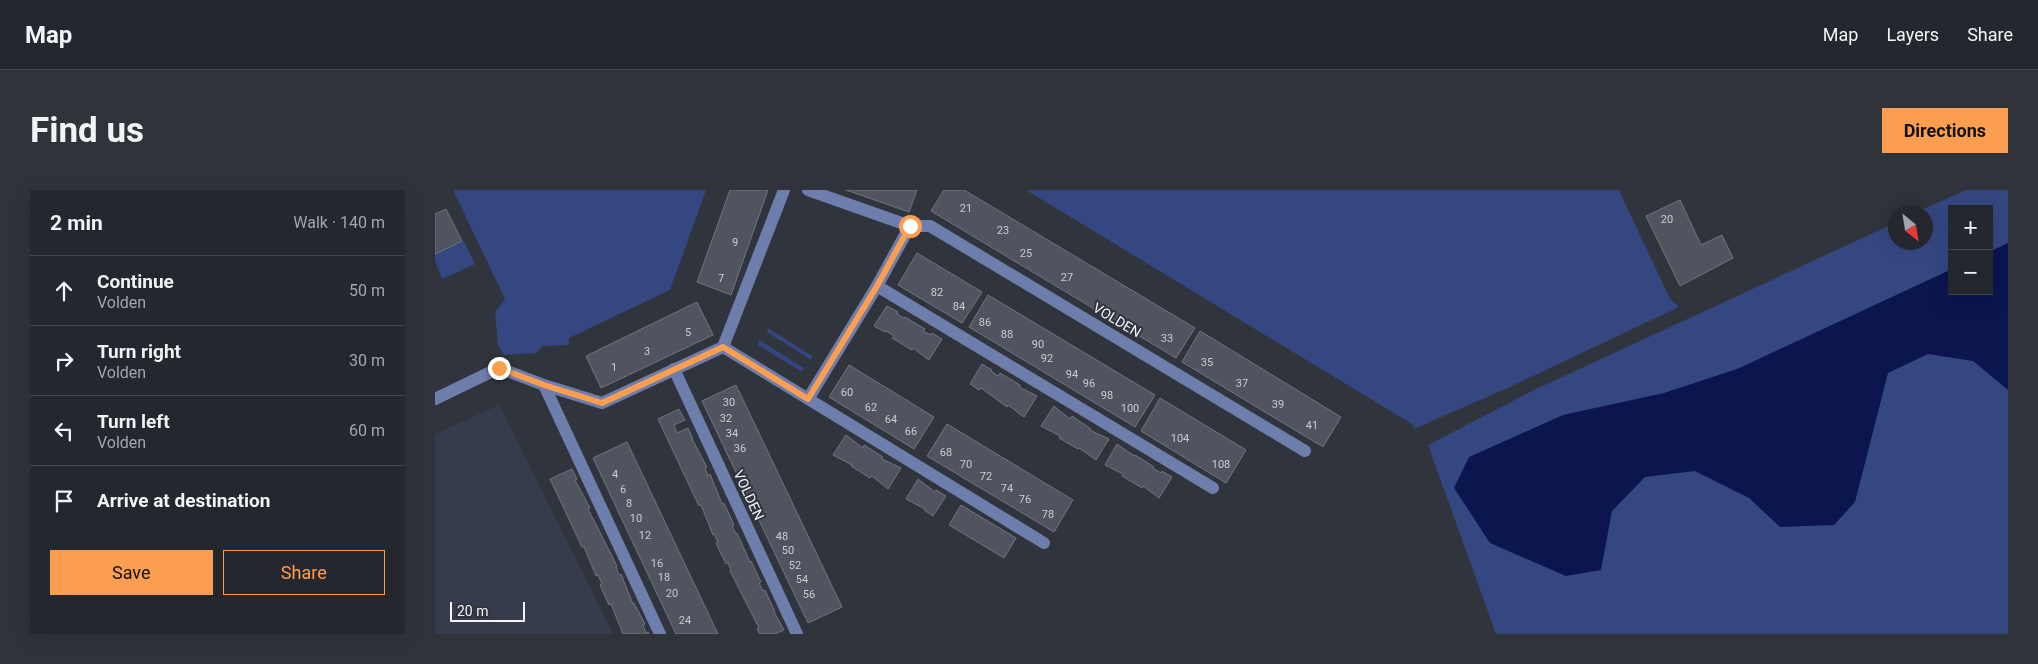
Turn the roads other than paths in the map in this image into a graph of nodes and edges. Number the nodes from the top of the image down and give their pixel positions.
1 (784, 190) edge
2 (808, 190) edge
3 (910, 226) junction
4 (877, 286) junction
5 (723, 347) junction
6 (674, 369) junction
7 (544, 385) junction
8 (435, 399) edge
9 (808, 399) junction
10 (1305, 451) dead end
11 (1213, 488) dead end
12 (1044, 543) dead end
13 (660, 634) edge
14 (797, 634) edge

1 - 5 street
2 - 3 street, VOLDEN
3 - 4 street
3 - 10 street, VOLDEN
4 - 9 street
4 - 11 street
5 - 6 street
5 - 9 street
6 - 7 street
6 - 14 street, VOLDEN
7 - 8 street
7 - 13 street
9 - 12 street

